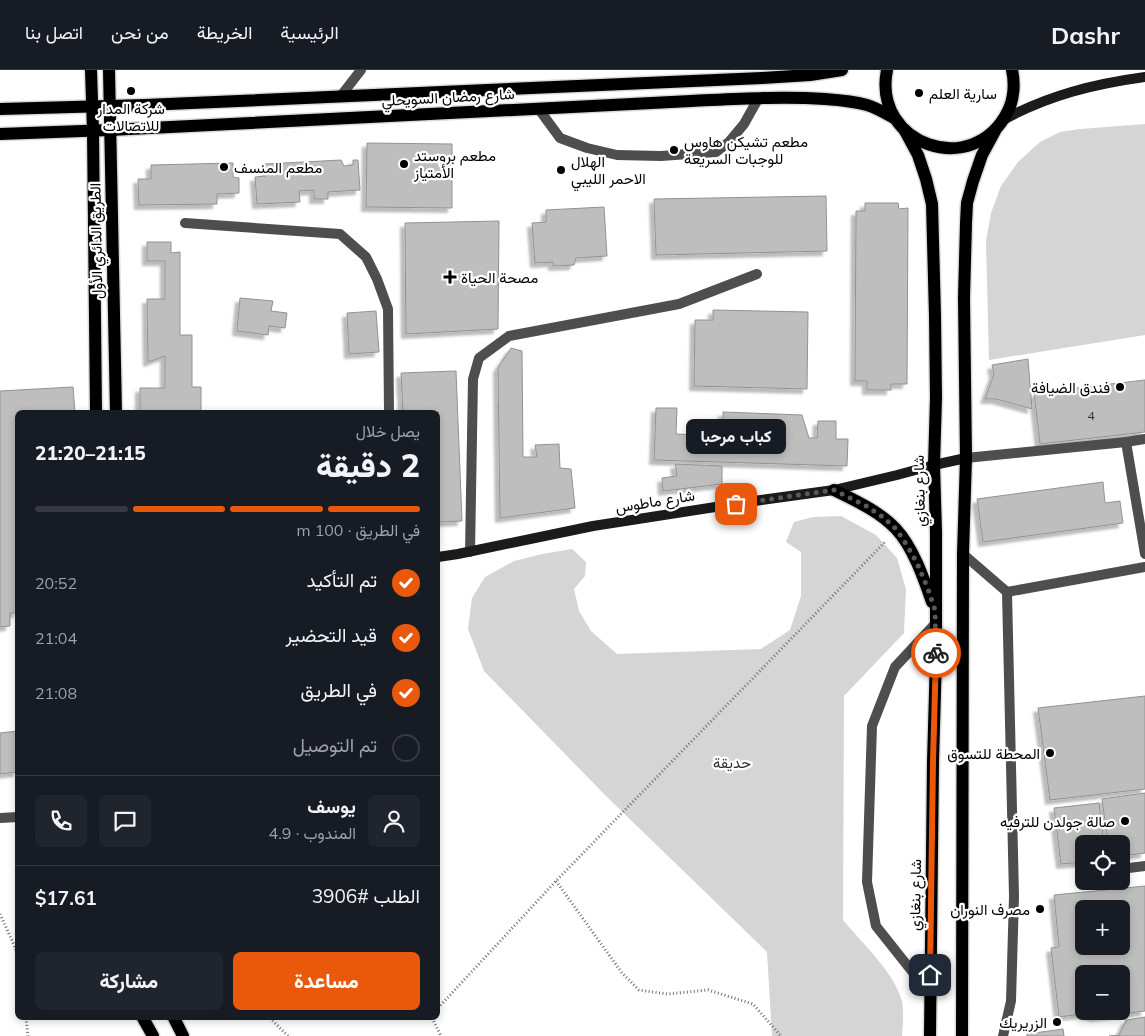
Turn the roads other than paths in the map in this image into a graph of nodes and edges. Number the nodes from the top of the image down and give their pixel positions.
1 (91, 70) edge
2 (109, 70) edge
3 (361, 70) edge
4 (842, 70) edge
5 (887, 70) edge
6 (1012, 70) edge
7 (757, 74) edge
8 (1145, 77) edge
9 (340, 97) junction
10 (758, 99) junction
11 (110, 106) junction
12 (92, 107) junction
13 (538, 108) junction
14 (0, 109) edge
15 (894, 118) junction
16 (1003, 120) junction
17 (110, 130) junction
18 (905, 130) junction
19 (93, 131) junction
20 (994, 131) junction
21 (0, 134) edge
22 (185, 224) dead end
23 (756, 274) dead end
24 (96, 410) edge
25 (116, 410) edge
26 (389, 410) edge
27 (1145, 439) edge
28 (1126, 442) junction
29 (966, 458) junction
30 (934, 465) junction
31 (834, 490) junction
32 (470, 552) junction
33 (963, 554) junction
34 (1145, 554) edge
35 (440, 557) edge
36 (1145, 567) edge
37 (1007, 592) junction
38 (935, 616) junction
39 (15, 816) edge
40 (0, 818) edge
41 (1145, 866) edge
42 (1130, 868) edge
43 (930, 994) junction
44 (144, 1020) edge
45 (175, 1020) edge
46 (153, 1036) edge
47 (183, 1036) edge
48 (930, 1036) edge
49 (962, 1036) edge
50 (1002, 1036) edge

1 - 12 main road, الطريق الدائري الأول
2 - 11 main road, الطريق الدائري الأول
3 - 9 street
4 - 7 main road, شارع رمضان السويحلي
5 - 15 main road
6 - 16 main road
7 - 9 main road, شارع رمضان السويحلي
8 - 16 street
9 - 11 main road, شارع رمضان السويحلي
10 - 13 main road, شارع رمضان السويحلي
10 - 13 street
10 - 15 main road, شارع رمضان السويحلي
11 - 12 main road, شارع رمضان السويحلي
11 - 17 main road, الطريق الدائري الأول
12 - 14 main road, شارع رمضان السويحلي
12 - 19 main road, الطريق الدائري الأول
13 - 17 main road, شارع رمضان السويحلي
15 - 18 main road
16 - 20 main road
17 - 19 main road, شارع رمضان السويحلي
17 - 25 main road, الطريق الدائري الأول
18 - 20 main road
18 - 30 main road, شارع بنغازي
19 - 21 main road, شارع رمضان السويحلي
19 - 24 main road, الطريق الدائري الأول
20 - 29 main road
22 - 26 street
23 - 32 street
27 - 28 street
28 - 29 street
28 - 34 street
29 - 30 street, شارع ماطوس
29 - 33 main road
30 - 31 street, شارع ماطوس
30 - 38 main road, شارع بنغازي
31 - 32 street, شارع ماطوس
31 - 38 main road
32 - 35 street, شارع ماطوس
33 - 37 street
33 - 49 main road
36 - 37 street
37 - 50 street
38 - 43 main road, شارع بنغازي
38 - 43 street
39 - 40 street
41 - 42 street
43 - 48 main road, شارع بنغازي
44 - 46 main road
45 - 47 main road

